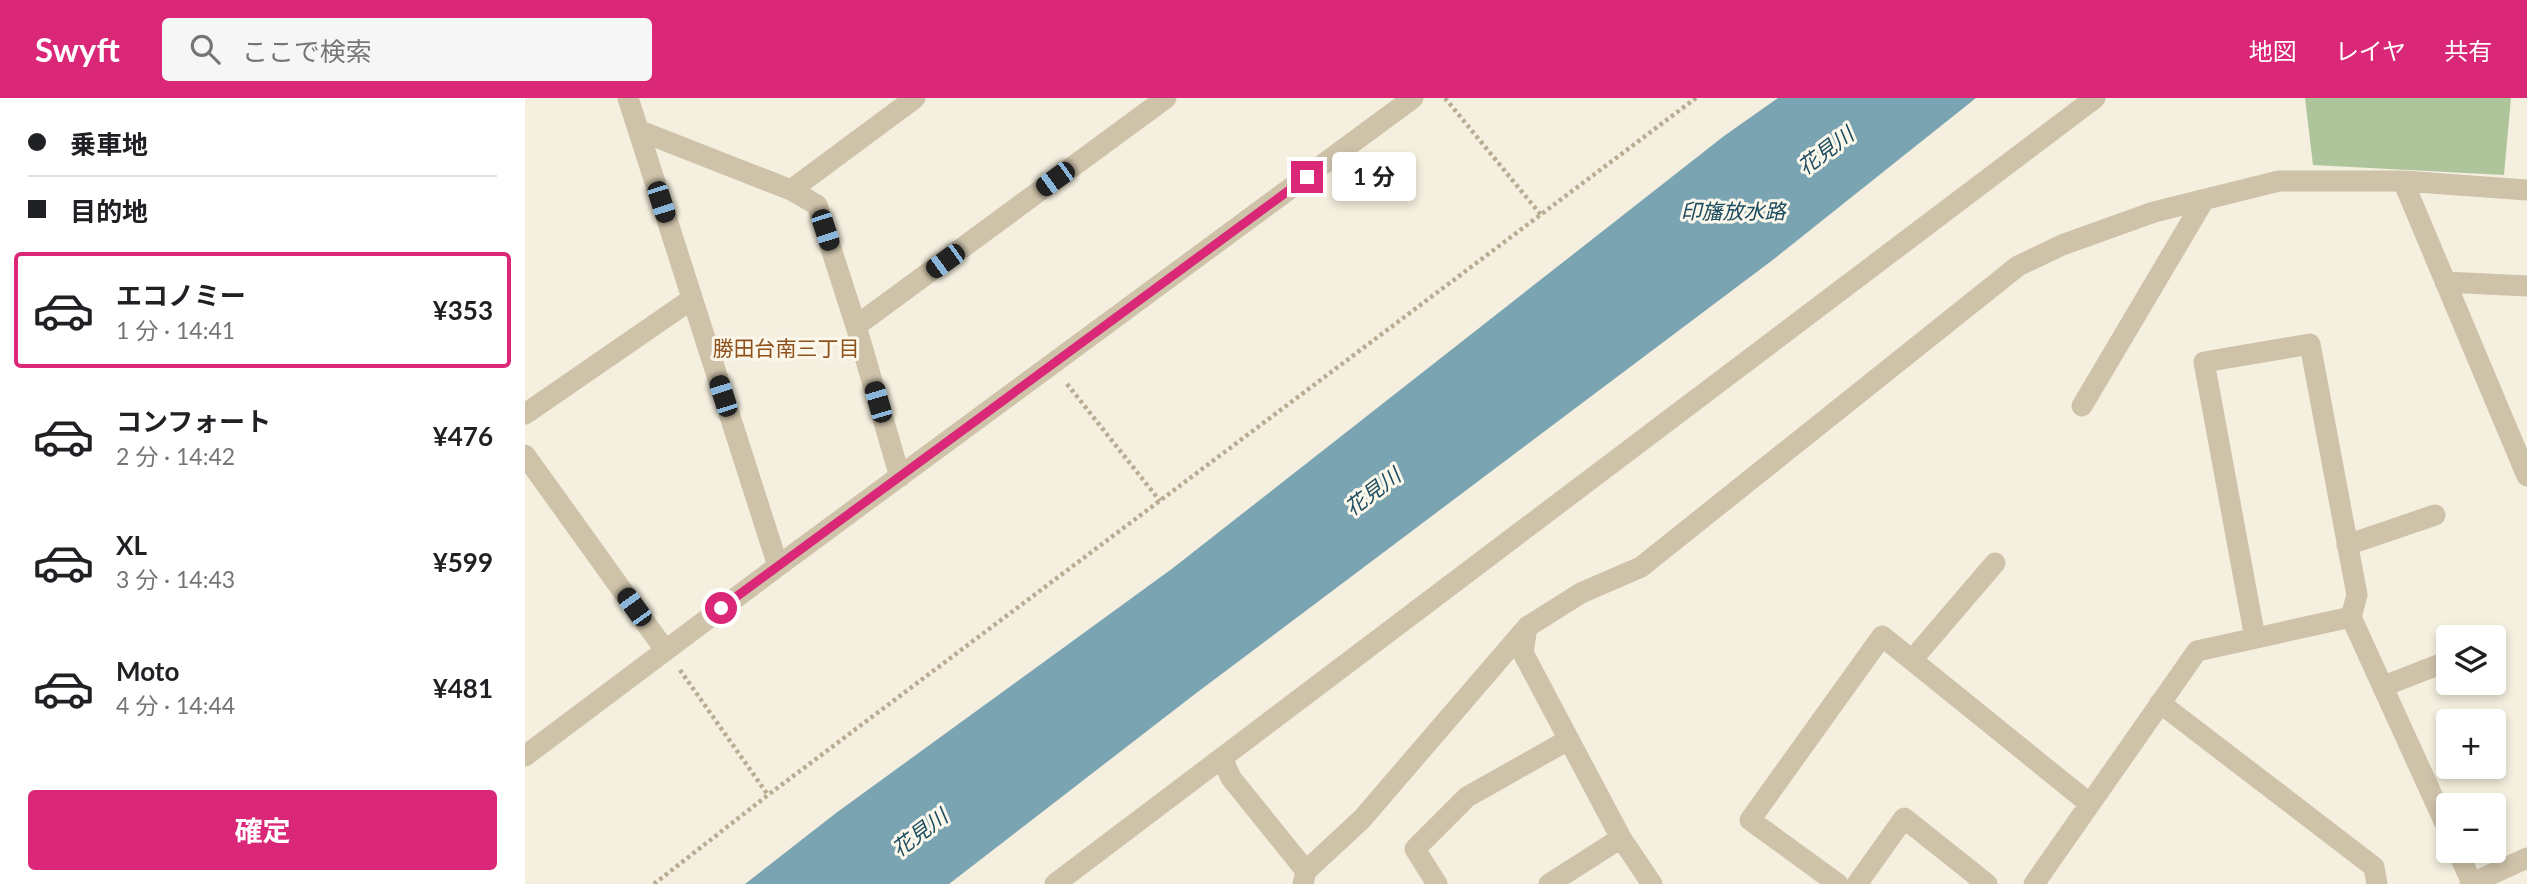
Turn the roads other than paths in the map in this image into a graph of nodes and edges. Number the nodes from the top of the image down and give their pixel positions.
1 (628, 98) edge
2 (915, 98) edge
3 (1166, 98) edge
4 (1413, 98) edge
5 (2095, 98) edge
6 (638, 130) junction
7 (2403, 181) junction
8 (791, 190) junction
9 (2527, 190) edge
10 (2204, 200) junction
11 (2445, 282) junction
12 (2527, 286) edge
13 (692, 299) junction
14 (856, 326) junction
15 (2082, 406) dead end
16 (525, 414) edge
17 (525, 455) edge
18 (2527, 476) edge
19 (900, 477) junction
20 (2435, 516) dead end
21 (2347, 545) junction
22 (1995, 563) dead end
23 (778, 566) junction
24 (2351, 617) junction
25 (1527, 628) junction
26 (2255, 638) junction
27 (665, 650) junction
28 (1912, 660) junction
29 (2436, 666) edge
30 (2384, 686) junction
31 (2160, 703) junction
32 (1568, 740) junction
33 (529, 744) edge
34 (1221, 758) junction
35 (2436, 803) edge
36 (2090, 804) junction
37 (1621, 838) junction
38 (2527, 858) edge
39 (2462, 863) edge
40 (1304, 877) edge
41 (1055, 884) edge
42 (1437, 884) edge
43 (1549, 884) edge
44 (1652, 884) edge
45 (1838, 884) edge
46 (1857, 884) edge
47 (1987, 884) edge
48 (2034, 884) edge
49 (2377, 884) edge
50 (2471, 884) edge

1 - 6 street
2 - 8 street
3 - 14 street
4 - 19 street
5 - 34 street
6 - 8 street
6 - 13 street
7 - 9 street
7 - 10 street
7 - 11 street
8 - 14 street
10 - 15 street
10 - 25 street
11 - 12 street
11 - 18 street
13 - 16 street
13 - 23 street
14 - 19 street
17 - 27 street
19 - 23 street
20 - 21 street
21 - 24 street
21 - 26 street
22 - 28 street
23 - 27 street
24 - 26 street
24 - 30 street
25 - 32 street
25 - 40 street
26 - 31 street
27 - 33 street
28 - 36 street
28 - 45 street
29 - 30 street
30 - 35 street
31 - 36 street
31 - 49 street
32 - 37 street
32 - 42 street
34 - 40 street
34 - 41 street
36 - 48 street
37 - 43 street
37 - 44 street
38 - 50 street
39 - 50 street
46 - 47 street

